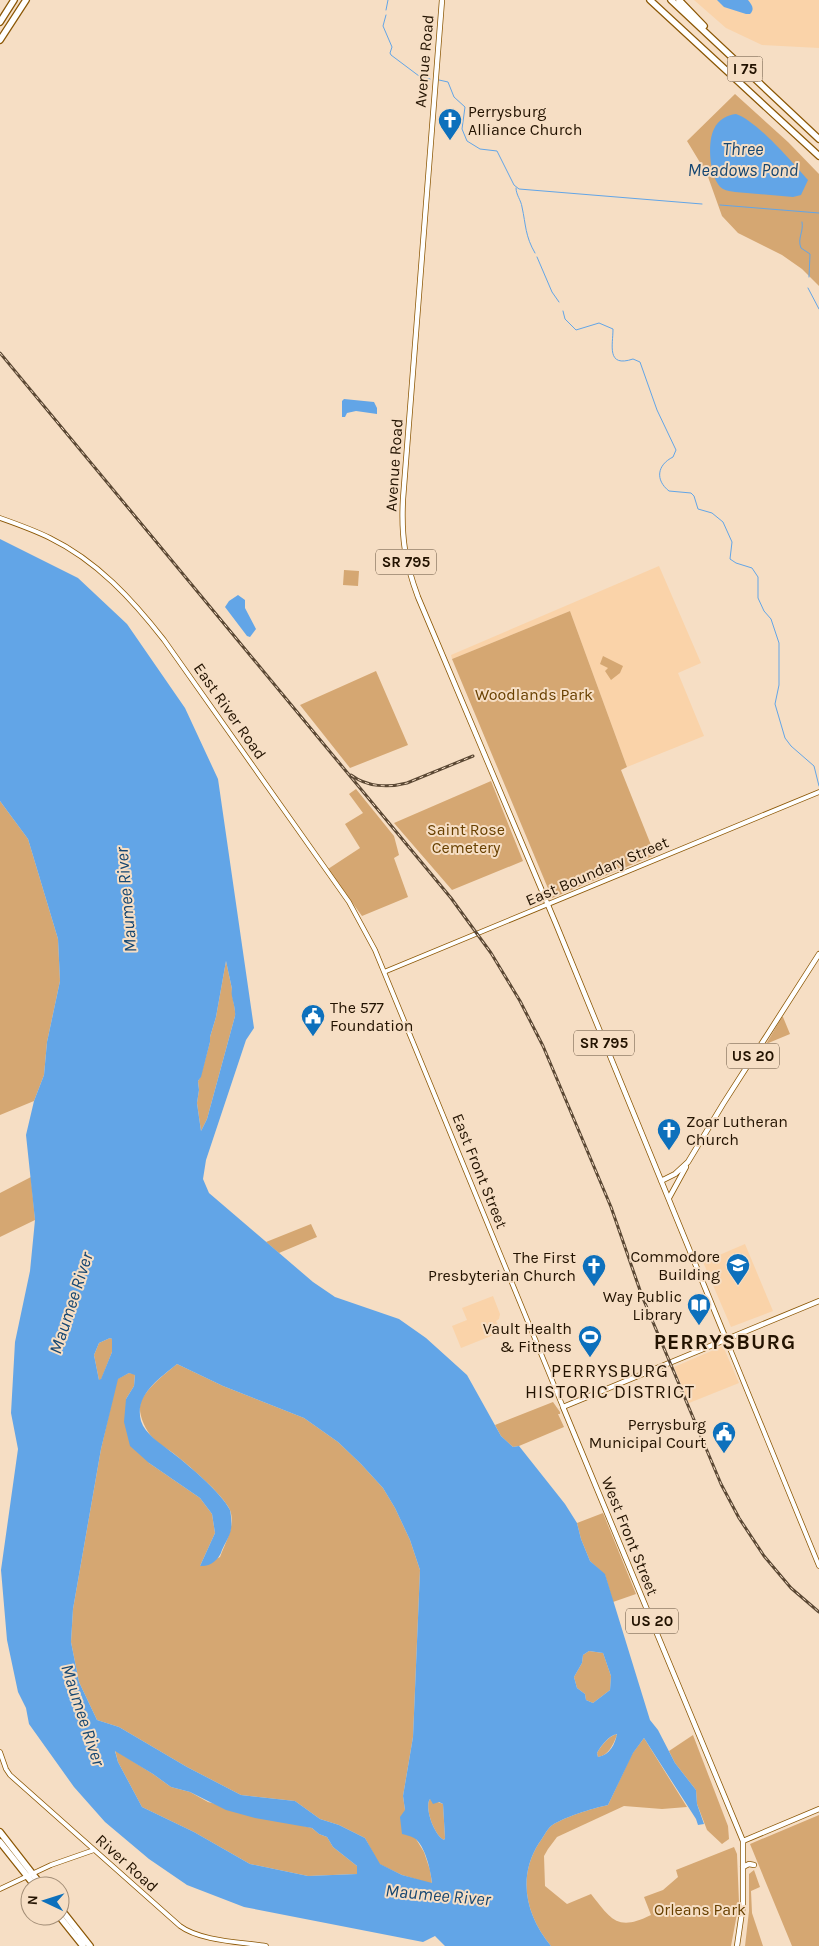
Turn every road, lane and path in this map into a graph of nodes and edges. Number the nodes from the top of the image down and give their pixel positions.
1 (14, 0) edge
2 (26, 0) edge
3 (442, 0) edge
4 (645, 0) edge
5 (650, 0) edge
6 (671, 0) edge
7 (679, 0) edge
8 (0, 22) edge
9 (685, 33) junction
10 (0, 40) edge
11 (730, 55) junction
12 (819, 139) edge
13 (819, 156) edge
14 (0, 518) edge
15 (819, 792) edge
16 (548, 905) junction
17 (819, 954) edge
18 (384, 972) junction
19 (689, 1160) junction
20 (661, 1181) junction
21 (669, 1198) junction
22 (819, 1300) edge
23 (726, 1339) junction
24 (563, 1407) junction
25 (819, 1566) edge
26 (0, 1752) edge
27 (819, 1808) edge
28 (0, 1832) edge
29 (743, 1841) junction
30 (0, 1842) edge
31 (94, 1850) junction
32 (754, 1865) dead end
33 (743, 1867) junction
34 (29, 1874) junction
35 (0, 1889) edge
36 (70, 1921) edge
37 (67, 1926) edge
38 (83, 1946) edge
39 (90, 1946) edge
40 (266, 1946) edge
41 (736, 1946) edge

1 - 8 highway
2 - 10 highway
3 - 16 main road, Avenue Road / SR 795
4 - 9 highway
5 - 9 highway, I 75
6 - 11 highway, I 75
7 - 11 highway
9 - 13 highway, I 75
11 - 12 highway, I 75
14 - 18 main road, East River Road
15 - 16 main road, East Boundary Street
16 - 18 main road, East Boundary Street
16 - 20 main road, SR 795
17 - 19 main road, US 20
18 - 24 main road, East Front Street
19 - 20 main road, US 20
19 - 21 main road, US 20
20 - 21 main road
21 - 23 main road
22 - 23 main road
23 - 24 main road
23 - 25 main road
24 - 29 main road, West Front Street / US 20
26 - 31 main road, River Road
27 - 29 main road
28 - 34 highway
29 - 33 main road, US 20
30 - 34 highway
31 - 34 main road
31 - 40 main road, River Road
32 - 33 main road
33 - 41 main road, US 20
34 - 35 main road
36 - 39 highway
37 - 38 highway

